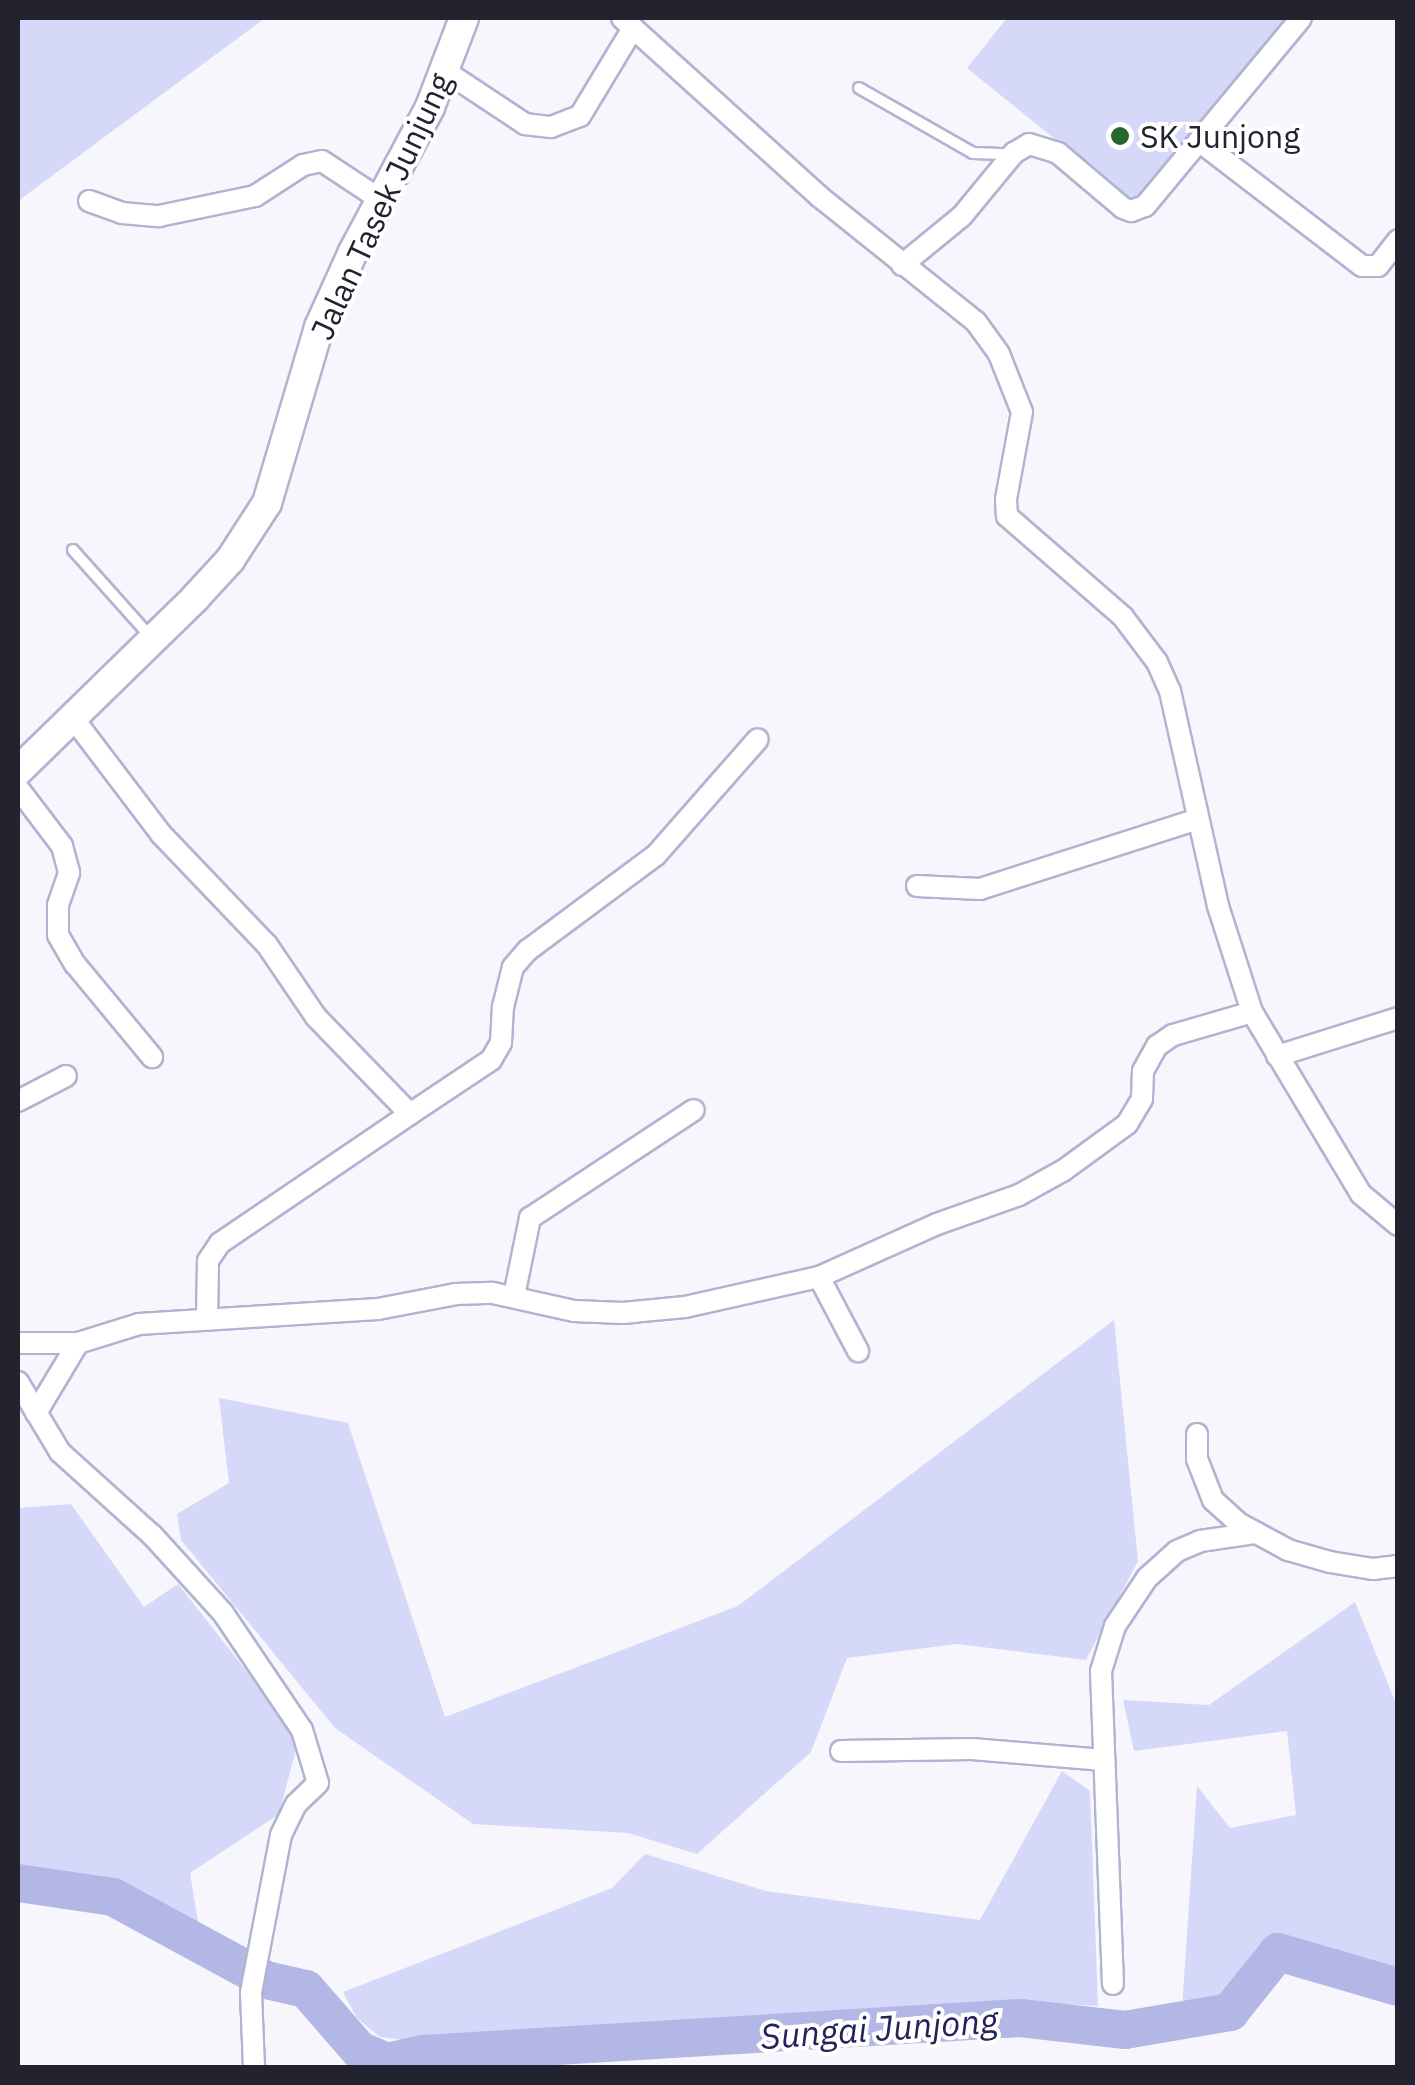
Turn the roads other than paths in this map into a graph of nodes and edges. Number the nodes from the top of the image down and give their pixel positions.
1 (464, 18) edge
2 (1301, 18) edge
3 (627, 23) edge
4 (445, 71) junction
5 (859, 88) dead end
6 (1199, 141) junction
7 (1014, 153) junction
8 (380, 200) junction
9 (89, 201) dead end
10 (1398, 240) edge
11 (902, 265) junction
12 (74, 550) dead end
13 (154, 640) junction
14 (73, 718) junction
15 (758, 739) dead end
16 (18, 771) edge
17 (18, 788) edge
18 (1198, 819) junction
19 (917, 886) dead end
20 (1252, 1012) junction
21 (1398, 1018) edge
22 (1277, 1056) junction
23 (152, 1057) dead end
24 (66, 1076) dead end
25 (18, 1101) edge
26 (694, 1110) dead end
27 (410, 1114) junction
28 (1398, 1224) edge
29 (819, 1277) junction
30 (514, 1296) junction
31 (207, 1318) junction
32 (18, 1342) edge
33 (78, 1343) junction
34 (858, 1351) dead end
35 (18, 1382) edge
36 (36, 1413) junction
37 (1197, 1434) dead end
38 (1256, 1533) junction
39 (1398, 1566) edge
40 (842, 1751) dead end
41 (1104, 1760) junction
42 (1113, 1984) dead end
43 (254, 2068) edge

1 - 4 main road, Jalan Tasek Junjung
2 - 6 street
3 - 4 street
3 - 11 street
4 - 8 main road, Jalan Tasek Junjung
5 - 7 lane
6 - 7 street
6 - 10 street
7 - 11 street
8 - 9 street
8 - 13 main road, Jalan Tasek Junjung
11 - 18 street
12 - 13 lane
13 - 14 main road, Jalan Tasek Junjung
14 - 16 main road, Jalan Tasek Junjung
14 - 27 street
15 - 27 street
17 - 23 street
18 - 19 street
18 - 20 street
20 - 22 street
20 - 29 street
21 - 22 street
22 - 28 street
24 - 25 street
26 - 30 street
27 - 31 street
29 - 30 street
29 - 34 street
30 - 31 street
31 - 33 street
32 - 33 street
33 - 36 street
35 - 36 street
36 - 43 street
37 - 38 street
38 - 39 street
38 - 41 street
40 - 41 street
41 - 42 street

